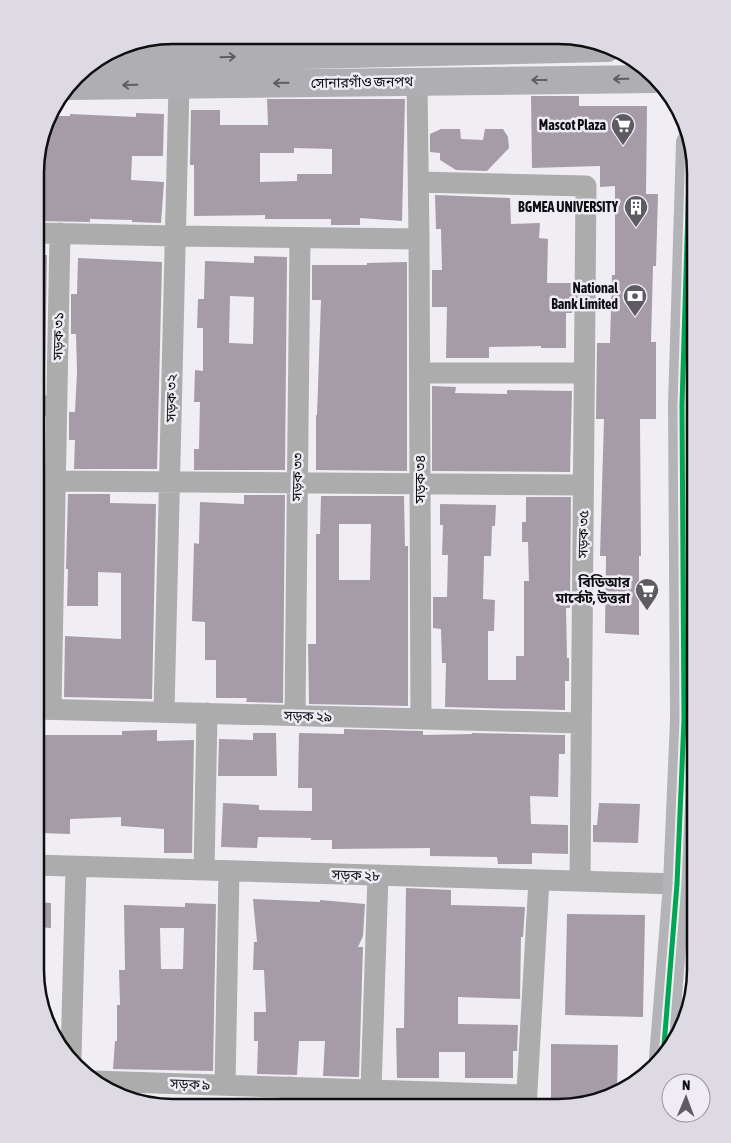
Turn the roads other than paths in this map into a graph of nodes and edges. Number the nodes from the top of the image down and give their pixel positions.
1 (489, 44) edge
2 (572, 45) edge
3 (112, 59) edge
4 (648, 79) edge
5 (417, 81) junction
6 (179, 84) junction
7 (78, 86) edge
8 (418, 182) junction
9 (44, 233) edge
10 (60, 233) junction
11 (176, 236) junction
12 (300, 238) junction
13 (419, 239) junction
14 (687, 241) edge
15 (420, 373) junction
16 (584, 373) junction
17 (44, 406) edge
18 (57, 406) junction
19 (55, 481) junction
20 (169, 482) junction
21 (297, 483) junction
22 (420, 484) junction
23 (583, 485) junction
24 (44, 690) edge
25 (44, 709) edge
26 (164, 711) junction
27 (207, 713) junction
28 (295, 716) junction
29 (421, 719) junction
30 (581, 723) junction
31 (44, 865) edge
32 (76, 866) junction
33 (204, 870) junction
34 (229, 871) junction
35 (378, 875) junction
36 (539, 880) junction
37 (580, 882) junction
38 (677, 884) junction
39 (664, 1044) edge
40 (71, 1050) edge
41 (107, 1081) edge
42 (225, 1085) junction
43 (371, 1090) junction
44 (290, 1097) edge
45 (499, 1099) edge
46 (527, 1099) edge

1 - 2 main road, সোনারগাঁও জনপথ
3 -> 1 main road, সোনারগাঁও জনপথ
4 -> 5 main road, সোনারগাঁও জনপথ
5 -> 6 main road, সোনারগাঁও জনপথ
5 - 8 street, সড়ক ৩৪
6 -> 7 main road, সোনারগাঁও জনপথ
6 - 11 street, সড়ক ৩২
8 - 13 street, সড়ক ৩৪
8 - 16 street, সড়ক ৩৫
9 - 10 street
10 - 11 street
10 - 18 street, সড়ক ৩১
11 - 12 street
11 - 20 street, সড়ক ৩২
12 - 13 street
12 - 21 street, সড়ক ৩৩
13 - 15 street, সড়ক ৩৪
14 - 38 highway
15 - 16 street
15 - 22 street, সড়ক ৩৪
16 - 23 street, সড়ক ৩৫
17 - 18 street
18 - 19 street, সড়ক ৩১
19 - 20 street
19 - 24 street, সড়ক ৩১
20 - 21 street
20 - 26 street, সড়ক ৩২
21 - 22 street
21 - 28 street, সড়ক ৩৩
22 - 23 street
22 - 29 street, সড়ক ৩৪
23 - 30 street, সড়ক ৩৫
25 - 26 street, সড়ক ২৯
26 - 27 street, সড়ক ২৯
27 - 28 street, সড়ক ২৯
27 - 33 street
28 - 29 street, সড়ক ২৯
29 - 30 street, সড়ক ২৯
30 - 37 street, সড়ক ৩৫
31 - 32 street, সড়ক ২৮
32 - 33 street, সড়ক ২৮
32 - 40 street
33 - 34 street, সড়ক ২৮
34 - 35 street, সড়ক ২৮
34 - 42 street
35 - 36 street, সড়ক ২৮
35 - 43 street
36 - 37 street, সড়ক ২৮
36 - 46 street
37 - 38 street, সড়ক ২৮
38 - 39 highway
41 - 42 street, সড়ক ৯
42 - 44 street, সড়ক ৯
43 - 44 street, সড়ক ৯
43 - 45 street, সড়ক ৯

